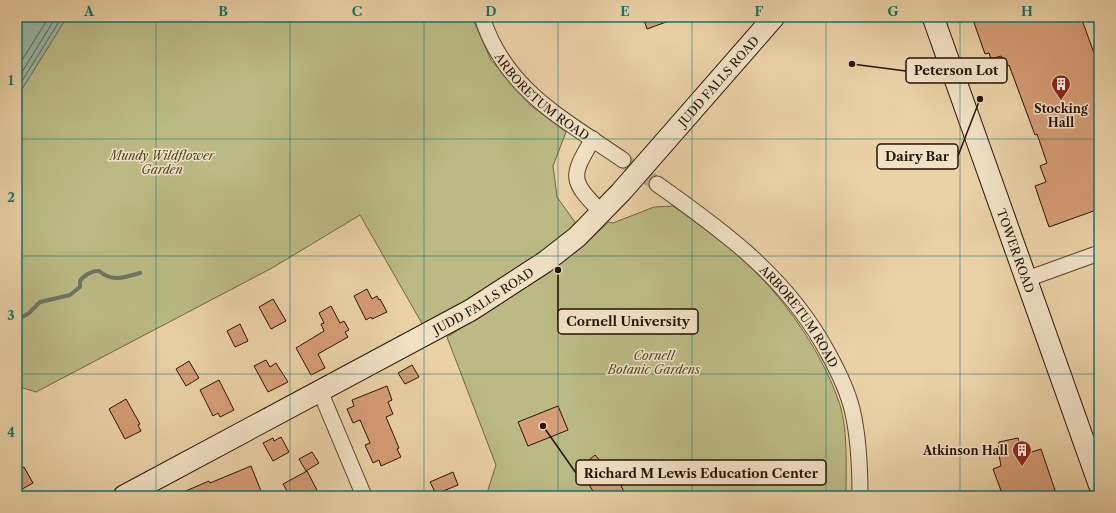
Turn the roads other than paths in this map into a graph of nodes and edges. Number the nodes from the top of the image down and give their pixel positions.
1 (482, 17) edge
2 (774, 17) edge
3 (933, 17) edge
4 (593, 139) junction
5 (623, 160) tunnel mouth
6 (658, 184) tunnel mouth
7 (601, 212) junction
8 (1099, 253) edge
9 (1027, 279) junction
10 (320, 391) junction
11 (1099, 484) edge
12 (124, 496) edge
13 (364, 496) edge
14 (860, 496) edge

1 - 4 street, ARBORETUM ROAD
2 - 7 street, JUDD FALLS ROAD
3 - 9 street, TOWER ROAD
4 - 5 street, ARBORETUM ROAD
4 - 7 street
6 - 14 street, ARBORETUM ROAD
7 - 10 street, JUDD FALLS ROAD
8 - 9 street
9 - 11 street, TOWER ROAD
10 - 12 street, JUDD FALLS ROAD
10 - 13 street

